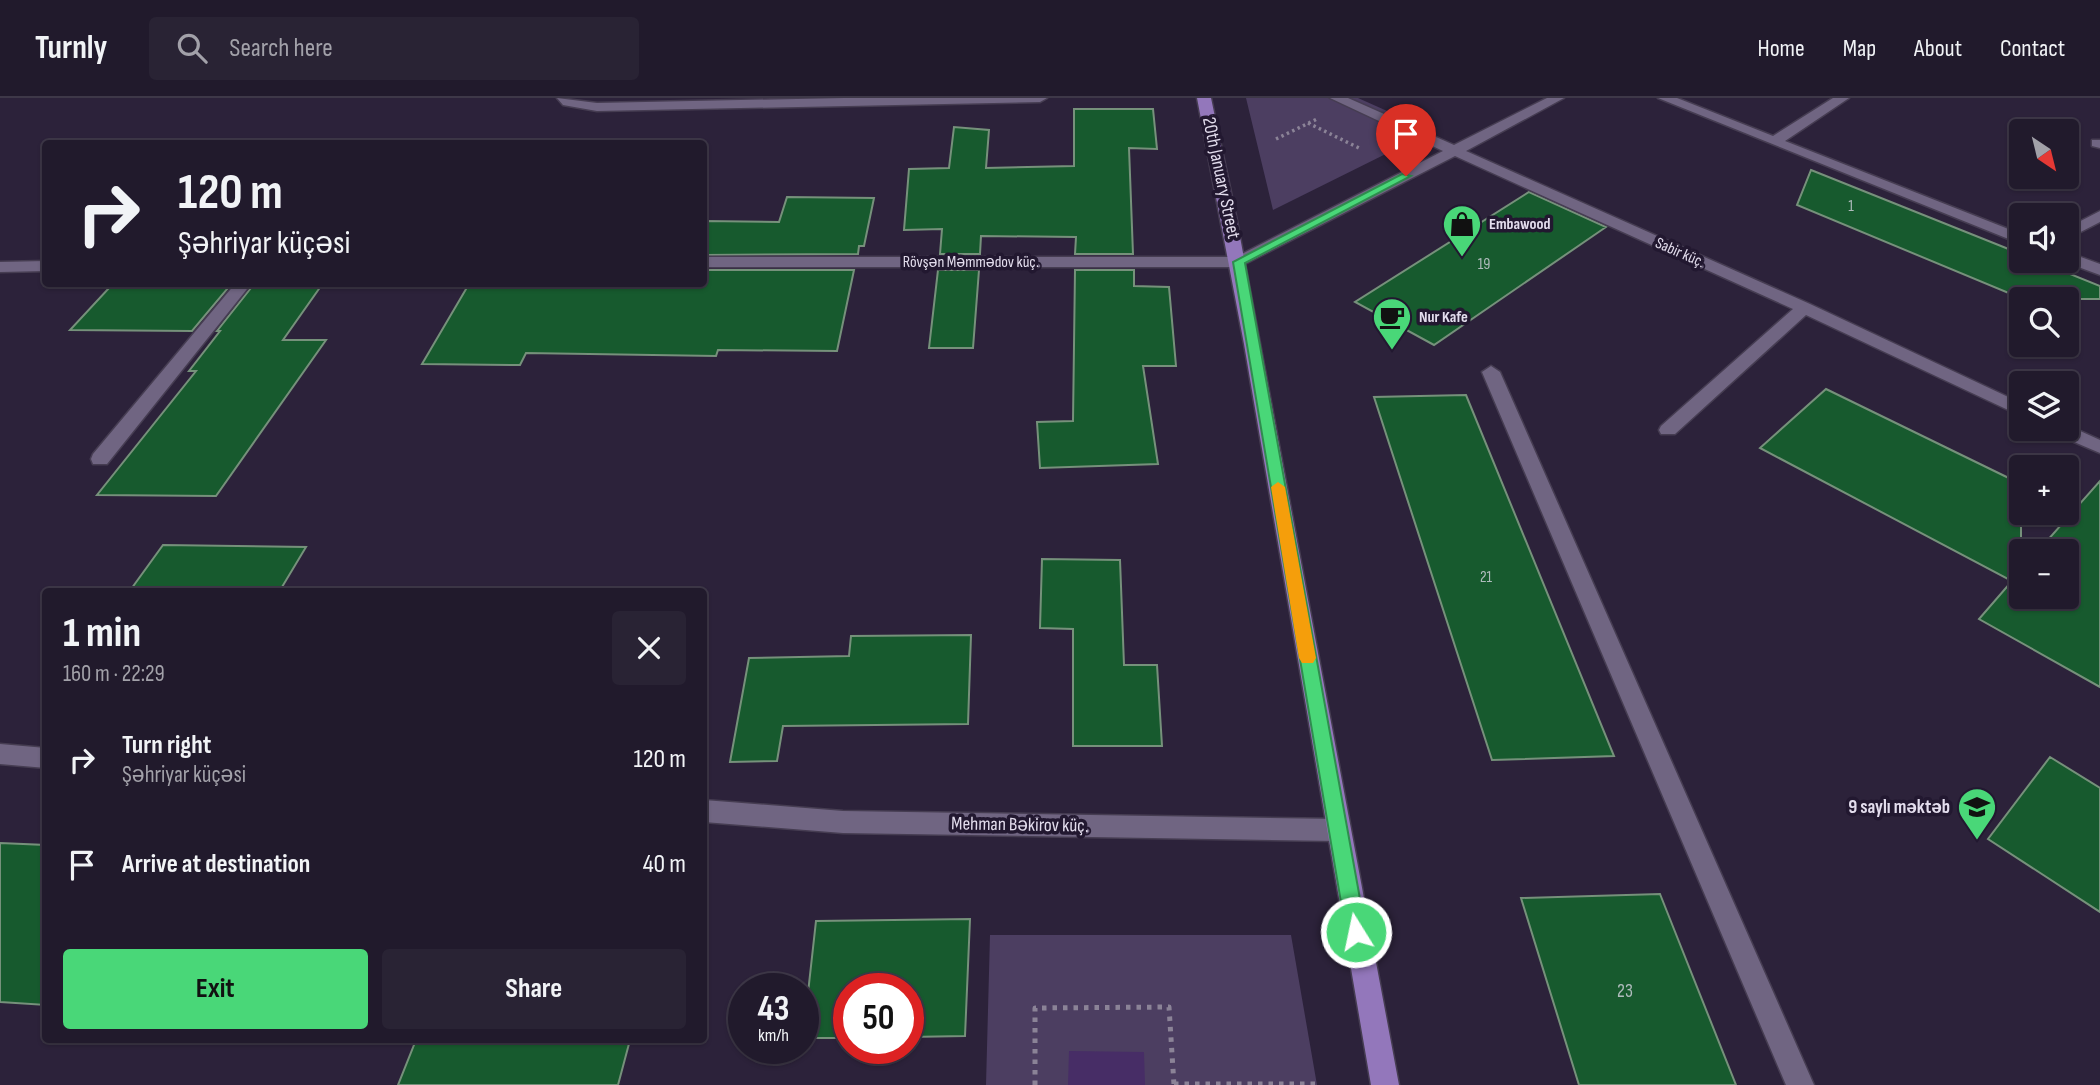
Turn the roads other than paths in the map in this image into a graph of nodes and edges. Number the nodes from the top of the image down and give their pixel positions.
1 (564, 98) edge
2 (1040, 98) edge
3 (1204, 98) edge
4 (1557, 98) edge
5 (1665, 98) edge
6 (1842, 98) edge
7 (1344, 101) edge
8 (1775, 141) junction
9 (1453, 152) junction
10 (2100, 216) edge
11 (2079, 227) edge
12 (2009, 234) edge
13 (707, 262) edge
14 (1239, 262) junction
15 (2079, 262) edge
16 (0, 267) edge
17 (42, 267) edge
18 (2100, 270) edge
19 (241, 287) edge
20 (1804, 308) junction
21 (1491, 372) dead end
22 (2009, 404) edge
23 (1668, 430) dead end
24 (2079, 438) edge
25 (2100, 447) edge
26 (100, 459) dead end
27 (0, 754) edge
28 (42, 758) edge
29 (707, 811) edge
30 (1337, 830) junction
31 (1385, 1085) edge
32 (1800, 1085) edge

1 - 2 street
3 - 14 main road, 20th January Street
4 - 9 street
5 - 8 street
6 - 8 street
7 - 9 street, Sabir küç.
8 - 12 street
9 - 14 street
9 - 20 street, Sabir küç.
10 - 11 street
13 - 14 street, Rövşən Məmmədov küç.
14 - 30 main road, 20th January Street
15 - 18 street
16 - 17 street
19 - 26 street
20 - 22 street, Sabir küç.
20 - 23 street
21 - 32 street
24 - 25 street
27 - 28 street
29 - 30 street, Mehman Bəkirov küç.
30 - 31 main road, 20th January Street

